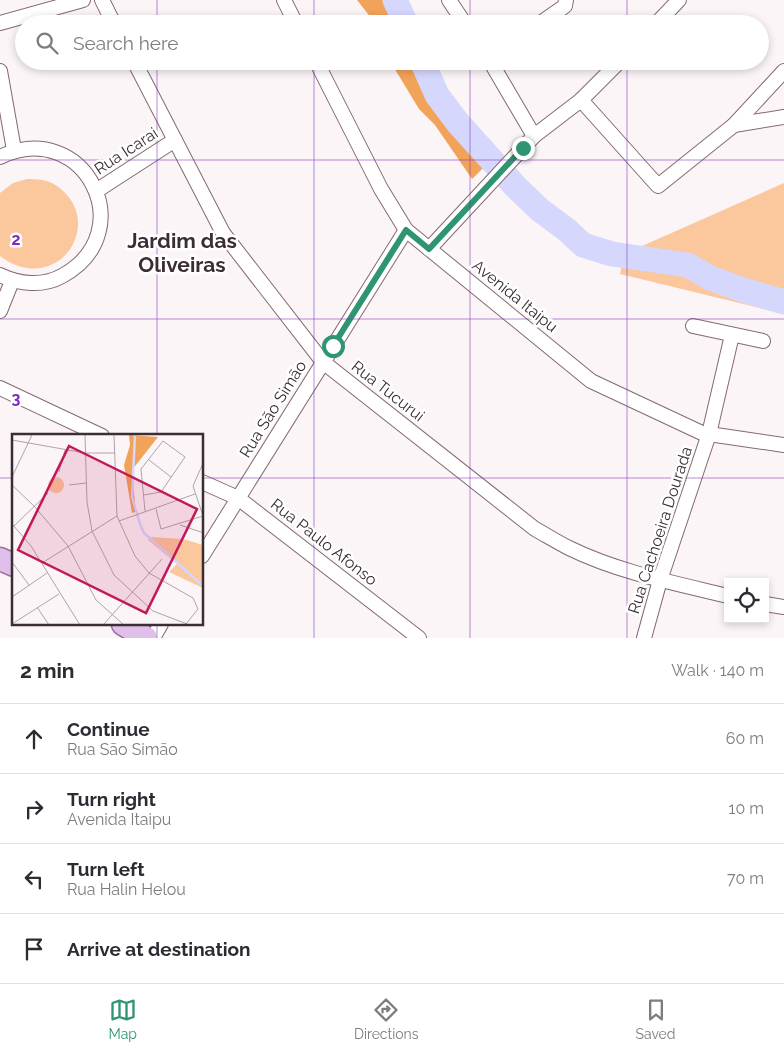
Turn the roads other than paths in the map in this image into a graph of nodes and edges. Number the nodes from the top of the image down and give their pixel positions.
1 (83, 0) edge
2 (102, 0) edge
3 (284, 0) edge
4 (449, 0) edge
5 (566, 0) edge
6 (678, 0) edge
7 (29, 15) edge
8 (110, 15) edge
9 (292, 15) edge
10 (459, 15) edge
11 (552, 15) edge
12 (664, 15) edge
13 (15, 19) edge
14 (0, 23) edge
15 (139, 70) edge
16 (321, 70) edge
17 (495, 70) edge
18 (611, 70) edge
19 (0, 71) edge
20 (784, 71) edge
21 (581, 100) junction
22 (784, 117) edge
23 (734, 125) junction
24 (534, 136) junction
25 (175, 140) junction
26 (14, 150) junction
27 (0, 157) edge
28 (96, 191) junction
29 (406, 230) junction
30 (429, 249) junction
31 (6, 278) edge
32 (0, 311) edge
33 (693, 326) dead end
34 (732, 334) junction
35 (762, 341) dead end
36 (323, 362) junction
37 (0, 388) edge
38 (98, 434) edge
39 (709, 434) junction
40 (784, 445) edge
41 (204, 483) edge
42 (238, 498) junction
43 (204, 553) edge
44 (0, 559) edge
45 (12, 564) edge
46 (660, 580) junction
47 (724, 595) edge
48 (769, 605) edge
49 (784, 607) edge
50 (126, 626) edge
51 (160, 626) edge
52 (146, 638) edge
53 (153, 638) edge
54 (419, 638) edge
55 (644, 638) edge

1 - 7 street
2 - 8 street
3 - 9 street
4 - 10 street
5 - 11 street
6 - 12 street
13 - 14 street
15 - 25 street, Rua Tucurui
16 - 29 street, Avenida Itaipu
17 - 24 street
18 - 21 street
19 - 26 street
20 - 23 street
21 - 23 street
21 - 24 street
22 - 23 street
24 - 30 street
25 - 28 street, Rua Icarai
25 - 36 street, Rua Tucurui
26 - 27 street
26 - 28 street
28 - 31 street
29 - 30 street, Avenida Itaipu
29 - 36 street, Rua São Simão
30 - 39 street, Avenida Itaipu
31 - 32 street
33 - 34 street
34 - 35 street
34 - 39 street, Rua Cachoeira Dourada
36 - 42 street, Rua São Simão
36 - 46 street, Rua Tucurui
37 - 38 street
39 - 40 street, Avenida Itaipu
39 - 46 street, Rua Cachoeira Dourada
41 - 42 street, Rua Paulo Afonso
42 - 43 street, Rua São Simão
42 - 54 street, Rua Paulo Afonso
44 - 45 main road
46 - 47 street, Rua Tucurui
46 - 55 street, Rua Cachoeira Dourada
48 - 49 street
50 - 52 main road
51 - 53 street

